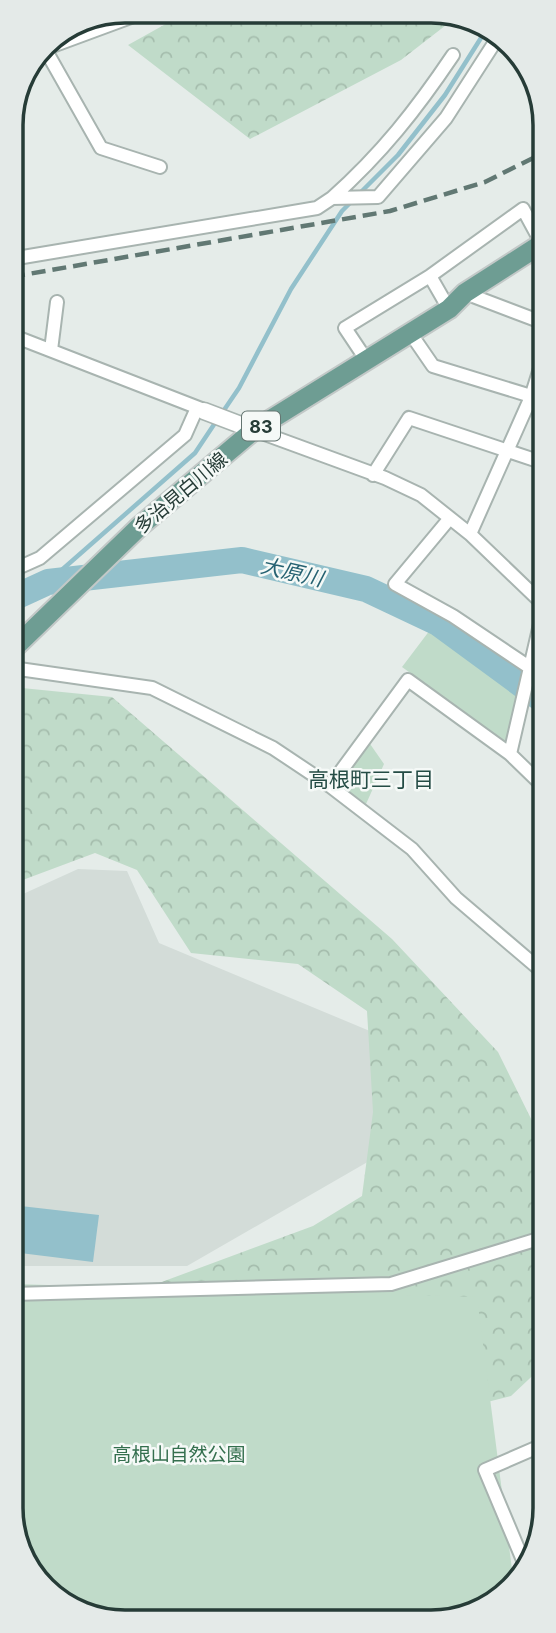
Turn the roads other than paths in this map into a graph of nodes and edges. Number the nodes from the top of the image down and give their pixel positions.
1 (108, 25) edge
2 (70, 39) edge
3 (494, 45) edge
4 (453, 55) dead end
5 (49, 58) edge
6 (160, 167) dead end
7 (332, 198) junction
8 (533, 226) edge
9 (533, 250) edge
10 (23, 256) edge
11 (430, 275) junction
12 (465, 293) junction
13 (57, 302) dead end
14 (449, 309) junction
15 (533, 319) edge
16 (411, 334) junction
17 (23, 340) edge
18 (51, 350) junction
19 (367, 361) junction
20 (533, 398) edge
21 (533, 406) edge
22 (201, 409) junction
23 (254, 430) junction
24 (508, 453) junction
25 (533, 460) edge
26 (373, 475) junction
27 (450, 518) junction
28 (470, 534) junction
29 (23, 566) edge
30 (533, 595) edge
31 (23, 639) edge
32 (533, 651) edge
33 (529, 667) junction
34 (23, 670) edge
35 (510, 754) junction
36 (533, 776) edge
37 (330, 786) junction
38 (533, 964) edge
39 (533, 1241) edge
40 (23, 1294) edge
41 (533, 1449) edge
42 (523, 1551) edge

1 - 2 street
3 - 7 street
4 - 7 street
5 - 6 street
7 - 10 street
8 - 11 street
9 - 12 main road, 多治見白川線 / 83
11 - 14 street
11 - 19 street
12 - 14 main road, 多治見白川線 / 83
12 - 15 street
13 - 18 street
14 - 16 main road, 多治見白川線 / 83
16 - 19 main road, 多治見白川線 / 83
16 - 20 street
17 - 18 street
18 - 22 street
19 - 23 main road, 多治見白川線 / 83
21 - 24 street
22 - 23 street
22 - 29 street
23 - 26 street
23 - 31 main road, 多治見白川線 / 83
24 - 25 street
24 - 26 street
24 - 28 street
26 - 27 street
27 - 28 street
27 - 33 street
28 - 30 street
32 - 33 street
33 - 35 street
34 - 37 street
35 - 36 street
35 - 37 street
37 - 38 street
39 - 40 street
41 - 42 street

